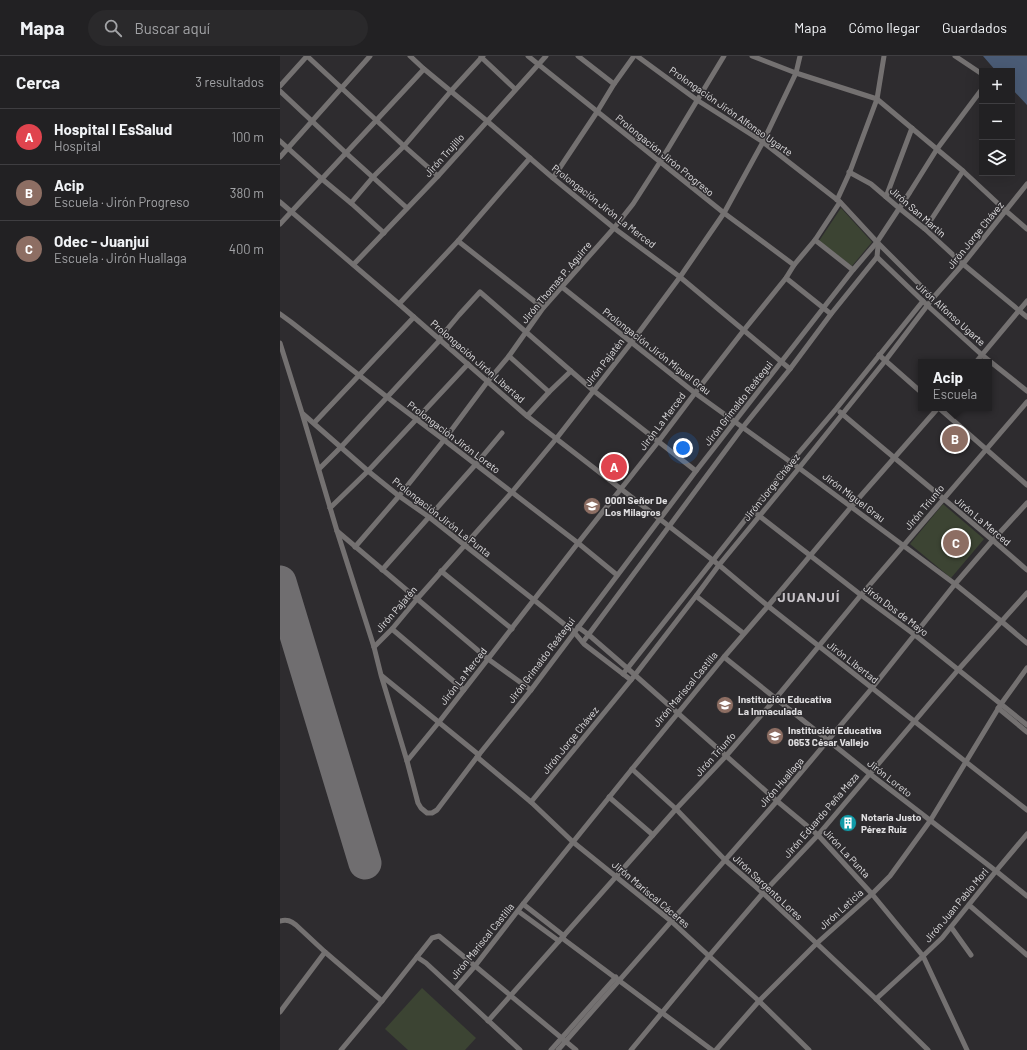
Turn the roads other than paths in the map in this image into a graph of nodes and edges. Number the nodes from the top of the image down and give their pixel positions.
1 (307, 56) edge
2 (370, 56) edge
3 (410, 56) edge
4 (528, 56) edge
5 (546, 56) edge
6 (578, 56) edge
7 (634, 56) edge
8 (637, 56) edge
9 (724, 56) edge
10 (752, 56) edge
11 (800, 56) edge
12 (884, 56) edge
13 (955, 56) edge
14 (482, 57) edge
15 (538, 64) junction
16 (424, 69) junction
17 (979, 72) edge
18 (796, 73) junction
19 (614, 84) junction
20 (280, 86) edge
21 (342, 88) junction
22 (515, 89) junction
23 (280, 91) edge
24 (451, 91) junction
25 (979, 93) edge
26 (877, 99) junction
27 (697, 100) junction
28 (597, 112) junction
29 (376, 120) junction
30 (312, 121) junction
31 (487, 121) junction
32 (912, 128) junction
33 (280, 142) edge
34 (763, 142) junction
35 (404, 146) junction
36 (288, 149) junction
37 (937, 149) junction
38 (346, 153) junction
39 (280, 157) edge
40 (530, 158) junction
41 (660, 162) junction
42 (963, 171) junction
43 (849, 172) junction
44 (438, 176) junction
45 (373, 177) junction
46 (553, 178) junction
47 (322, 179) junction
48 (1027, 184) edge
49 (886, 197) junction
50 (838, 201) junction
51 (280, 202) edge
52 (351, 203) junction
53 (407, 208) junction
54 (899, 208) junction
55 (1006, 210) junction
56 (291, 211) junction
57 (724, 213) junction
58 (280, 224) edge
59 (614, 228) junction
60 (925, 229) junction
61 (1027, 229) edge
62 (384, 232) junction
63 (815, 240) junction
64 (458, 241) junction
65 (877, 242) junction
66 (877, 257) junction
67 (354, 264) junction
68 (963, 264) junction
69 (794, 265) junction
70 (853, 270) junction
71 (680, 277) junction
72 (786, 278) junction
73 (562, 287) junction
74 (933, 298) junction
75 (923, 301) junction
76 (1027, 301) edge
77 (399, 304) junction
78 (928, 306) junction
79 (544, 308) junction
80 (824, 308) junction
81 (1019, 310) junction
82 (280, 314) edge
83 (831, 314) junction
84 (414, 317) junction
85 (1027, 317) edge
86 (744, 330) junction
87 (526, 332) junction
88 (440, 340) junction
89 (280, 343) edge
90 (632, 343) junction
91 (879, 355) junction
92 (982, 355) junction
93 (509, 356) junction
94 (979, 359) edge
95 (987, 359) edge
96 (885, 360) junction
97 (782, 361) junction
98 (992, 363) edge
99 (468, 364) junction
100 (790, 369) junction
101 (571, 371) junction
102 (359, 374) junction
103 (488, 381) junction
104 (918, 389) edge
105 (594, 391) junction
106 (1027, 391) edge
107 (549, 392) junction
108 (695, 393) junction
109 (387, 397) junction
110 (1027, 402) edge
111 (836, 409) junction
112 (936, 411) edge
113 (942, 411) edge
114 (302, 413) junction
115 (842, 413) junction
116 (527, 416) junction
117 (416, 419) junction
118 (734, 422) junction
119 (314, 423) junction
120 (743, 428) junction
121 (502, 433) dead end
122 (556, 439) junction
123 (444, 440) junction
124 (658, 442) junction
125 (341, 446) junction
126 (986, 449) junction
127 (894, 458) junction
128 (791, 462) junction
129 (476, 464) junction
130 (798, 468) junction
131 (318, 469) junction
132 (368, 471) junction
133 (696, 471) junction
134 (1027, 485) edge
135 (620, 488) junction
136 (512, 492) junction
137 (399, 496) junction
138 (943, 499) junction
139 (1027, 503) edge
140 (851, 507) junction
141 (330, 508) junction
142 (753, 511) junction
143 (760, 516) junction
144 (429, 517) junction
145 (660, 519) junction
146 (669, 526) junction
147 (337, 531) junction
148 (992, 540) junction
149 (578, 543) junction
150 (464, 545) junction
151 (904, 546) junction
152 (355, 547) junction
153 (810, 556) junction
154 (713, 560) junction
155 (719, 565) junction
156 (382, 570) junction
157 (1027, 570) edge
158 (441, 571) junction
159 (617, 575) junction
160 (955, 584) junction
161 (1027, 593) edge
162 (861, 595) junction
163 (696, 596) junction
164 (417, 599) junction
165 (534, 600) junction
166 (768, 606) junction
167 (1001, 621) junction
168 (578, 627) junction
169 (392, 629) junction
170 (512, 629) junction
171 (574, 632) junction
172 (744, 633) junction
173 (589, 635) junction
174 (915, 635) junction
175 (583, 642) junction
176 (1027, 643) edge
177 (818, 646) junction
178 (374, 647) junction
179 (724, 657) junction
180 (488, 659) junction
181 (627, 668) junction
182 (1027, 668) edge
183 (958, 670) junction
184 (623, 674) junction
185 (634, 674) junction
186 (381, 675) junction
187 (631, 680) junction
188 (872, 688) junction
189 (464, 690) junction
190 (531, 690) junction
191 (776, 698) junction
192 (1000, 706) junction
193 (677, 713) junction
194 (914, 721) junction
195 (439, 722) junction
196 (1027, 726) edge
197 (1027, 732) edge
198 (828, 740) junction
199 (478, 756) junction
200 (726, 756) junction
201 (407, 761) junction
202 (966, 762) junction
203 (632, 769) junction
204 (870, 774) junction
205 (609, 798) junction
206 (777, 801) junction
207 (531, 802) junction
208 (676, 809) junction
209 (1027, 810) edge
210 (930, 821) junction
211 (1027, 834) edge
212 (653, 835) junction
213 (818, 835) junction
214 (574, 842) junction
215 (726, 860) junction
216 (996, 871) junction
217 (616, 877) junction
218 (763, 893) junction
219 (872, 894) junction
220 (1027, 896) edge
221 (523, 904) junction
222 (969, 905) junction
223 (518, 911) junction
224 (282, 920) edge
225 (671, 922) junction
226 (951, 927) junction
227 (562, 938) junction
228 (816, 944) junction
229 (325, 952) junction
230 (971, 955) dead end
231 (1027, 955) edge
232 (709, 956) junction
233 (923, 956) junction
234 (417, 957) junction
235 (475, 966) junction
236 (617, 979) junction
237 (455, 989) junction
238 (511, 995) junction
239 (876, 999) junction
240 (382, 1001) junction
241 (759, 1001) junction
242 (280, 1012) edge
243 (662, 1013) junction
244 (488, 1021) junction
245 (564, 1040) junction
246 (341, 1050) edge
247 (520, 1050) edge
248 (551, 1050) edge
249 (558, 1050) edge
250 (576, 1050) edge
251 (631, 1050) edge
252 (716, 1050) edge
253 (808, 1050) edge
254 (928, 1050) edge
255 (967, 1050) edge

1 - 20 street
1 - 21 street
2 - 21 street
3 - 16 street, Prolongación Jirón La Merced
4 - 15 street, Prolongación Jirón Progreso
5 - 15 street, Jirón Trujillo
6 - 19 street
7 - 19 street
8 - 27 street, Prolongación Jirón Alfonso Ugarte
9 - 27 street, Jirón Thomas P. Aguirre
10 - 18 street
11 - 18 street, Jirón Pajatén
12 - 26 street, Jirón La Merced
13 - 17 street
14 - 22 street
14 - 24 street
15 - 22 street, Jirón Trujillo
15 - 28 street, Prolongación Jirón Progreso
16 - 24 street, Prolongación Jirón La Merced
16 - 29 street
18 - 26 street
18 - 34 street, Jirón Pajatén
19 - 28 street
21 - 29 street
21 - 30 street
22 - 31 street, Jirón Trujillo
23 - 30 street
24 - 31 street, Prolongación Jirón La Merced
24 - 35 street
25 - 37 street, Jirón Grimaldo Reátegui
26 - 32 street
26 - 43 street, Jirón La Merced
27 - 34 street, Prolongación Jirón Alfonso Ugarte
27 - 41 street, Jirón Thomas P. Aguirre
28 - 41 street, Prolongación Jirón Progreso
28 - 46 street
29 - 35 street
29 - 38 street
30 - 36 street
30 - 38 street
31 - 40 street, Prolongación Jirón La Merced
31 - 44 street, Jirón Trujillo
32 - 37 street
32 - 49 street
33 - 36 street
34 - 50 street, Prolongación Jirón Alfonso Ugarte
34 - 57 street, Jirón Pajatén
35 - 44 street
35 - 45 street
36 - 39 street
36 - 47 street
37 - 42 street
37 - 54 street, Jirón Grimaldo Reátegui
38 - 45 street
38 - 47 street
40 - 46 street, Prolongación Jirón La Merced
40 - 64 street
41 - 57 street, Prolongación Jirón Progreso
41 - 59 street, Jirón Thomas P. Aguirre
42 - 55 street
42 - 60 street
43 - 49 street, Jirón San Martín
43 - 50 street, Jirón La Merced
44 - 53 street, Jirón Trujillo
45 - 52 street
45 - 53 street
46 - 59 street, Prolongación Jirón La Merced
47 - 52 street
47 - 56 street
48 - 55 street, Jirón Jorge Chávez
49 - 54 street, Jirón San Martín
50 - 63 street, Jirón La Merced
50 - 65 street, Prolongación Jirón Alfonso Ugarte
51 - 56 street, Prolongación Jirón Libertad
52 - 62 street
53 - 62 street, Jirón Trujillo
54 - 60 street, Jirón San Martín
54 - 65 street, Jirón Grimaldo Reátegui
55 - 61 street
55 - 68 street, Jirón Jorge Chávez
56 - 58 street
56 - 67 street, Prolongación Jirón Libertad
57 - 69 street, Prolongación Jirón Progreso
57 - 71 street, Jirón Pajatén
59 - 71 street, Prolongación Jirón La Merced
59 - 73 street, Jirón Thomas P. Aguirre
60 - 68 street, Jirón San Martín
62 - 67 street, Jirón Trujillo
63 - 69 street, Jirón La Merced
63 - 70 street
64 - 77 street
64 - 79 street
65 - 66 street
65 - 70 street, Jirón Grimaldo Reátegui
65 - 74 street, Prolongación Jirón Alfonso Ugarte
66 - 75 street, Jirón Alfonso Ugarte
66 - 83 street, Jirón Grimaldo Reátegui
67 - 77 street, Prolongación Jirón Libertad
68 - 74 street, Jirón Jorge Chávez
68 - 81 street, Jirón San Martín
69 - 72 street, Jirón La Merced
70 - 80 street, Jirón Grimaldo Reátegui
71 - 86 street, Prolongación Jirón La Merced
71 - 90 street, Jirón Pajatén
72 - 80 street
72 - 86 street, Jirón La Merced
73 - 79 street, Jirón Thomas P. Aguirre
73 - 90 street, Prolongación Jirón Miguel Grau
74 - 78 street, Jirón Jorge Chávez
75 - 78 street, Jirón Alfonso Ugarte
75 - 91 street, Jirón Jorge Chávez
76 - 81 street
77 - 84 street, Prolongación Jirón Libertad
78 - 92 street, Jirón Alfonso Ugarte
78 - 96 street, Jirón Jorge Chávez
79 - 87 street, Jirón Thomas P. Aguirre
80 - 83 street
80 - 97 street, Jirón Grimaldo Reátegui
81 - 85 street, Jirón San Martín
81 - 92 street
82 - 102 street, Prolongación Jirón Loreto
83 - 100 street, Jirón Grimaldo Reátegui
84 - 88 street, Prolongación Jirón Libertad
84 - 102 street
86 - 97 street, Prolongación Jirón La Merced
86 - 108 street, Jirón La Merced
87 - 88 street
87 - 93 street, Jirón Thomas P. Aguirre
87 - 101 street
88 - 99 street, Prolongación Jirón Libertad
88 - 109 street
89 - 114 street
90 - 105 street, Jirón Pajatén
90 - 108 street, Prolongación Jirón Miguel Grau
91 - 96 street
91 - 111 street, Jirón Jorge Chávez
92 - 94 street
92 - 95 street, Jirón Alfonso Ugarte
93 - 103 street, Jirón Thomas P. Aguirre
93 - 107 street
96 - 104 street
96 - 115 street, Jirón Jorge Chávez
97 - 100 street, Prolongación Jirón La Merced
97 - 118 street, Jirón Grimaldo Reátegui
98 - 106 street, Jirón Alfonso Ugarte
99 - 103 street, Prolongación Jirón Libertad
99 - 117 street
100 - 120 street, Jirón Grimaldo Reátegui
101 - 105 street
101 - 107 street
102 - 109 street, Prolongación Jirón Loreto
102 - 119 street
103 - 116 street, Prolongación Jirón Libertad
103 - 123 street, Jirón Thomas P. Aguirre
105 - 122 street, Jirón Pajatén
105 - 124 street
107 - 116 street
108 - 118 street, Prolongación Jirón Miguel Grau
108 - 124 street, Jirón La Merced
109 - 117 street, Prolongación Jirón Loreto
109 - 125 street
110 - 126 street, Jirón Triunfo
111 - 115 street, Jirón La Merced
111 - 128 street, Jirón Jorge Chávez
112 - 127 street, Jirón Mariscal Castilla
113 - 126 street
114 - 119 street, Prolongación Jirón La Punta
114 - 131 street
115 - 127 street, Jirón La Merced
115 - 130 street, Jirón Jorge Chávez
116 - 122 street, Prolongación Jirón Libertad
117 - 123 street, Prolongación Jirón Loreto
117 - 132 street
118 - 120 street, Prolongación Jirón Miguel Grau
118 - 133 street, Jirón Grimaldo Reátegui
119 - 125 street, Prolongación Jirón La Punta
120 - 128 street, Jirón Miguel Grau
120 - 146 street, Jirón Grimaldo Reátegui
121 - 129 street
122 - 135 street, Prolongación Jirón Libertad
122 - 136 street, Jirón Pajatén
123 - 129 street, Prolongación Jirón Loreto
123 - 137 street, Jirón Thomas P. Aguirre
124 - 133 street
124 - 135 street, Jirón La Merced
125 - 131 street
125 - 132 street, Prolongación Jirón La Punta
126 - 134 street
126 - 138 street, Jirón Triunfo
127 - 138 street, Jirón La Merced
127 - 140 street, Jirón Mariscal Castilla
128 - 130 street, Jirón Miguel Grau
128 - 142 street, Jirón Jorge Chávez
129 - 136 street, Prolongación Jirón Loreto
129 - 144 street
130 - 140 street, Jirón Miguel Grau
130 - 143 street, Jirón Jorge Chávez
131 - 141 street
132 - 137 street, Prolongación Jirón La Punta
132 - 141 street
133 - 145 street, Jirón Grimaldo Reátegui
135 - 145 street, Prolongación Jirón Libertad
135 - 149 street, Jirón La Merced
136 - 149 street, Prolongación Jirón Loreto
136 - 150 street, Jirón Pajatén
137 - 144 street, Prolongación Jirón La Punta
137 - 152 street, Jirón Thomas P. Aguirre
138 - 148 street, Jirón La Merced
138 - 151 street, Jirón Triunfo
139 - 148 street, Jirón Huallaga
140 - 151 street, Jirón Miguel Grau
140 - 153 street, Jirón Mariscal Castilla
141 - 147 street
142 - 143 street, Jirón Dos de Mayo
142 - 154 street, Jirón Jorge Chávez
143 - 153 street, Jirón Dos de Mayo
143 - 155 street, Jirón Jorge Chávez
144 - 150 street, Prolongación Jirón La Punta
144 - 156 street
145 - 146 street, Prolongación Jirón Libertad
145 - 159 street, Jirón Grimaldo Reátegui
146 - 154 street, Jirón Libertad
146 - 173 street, Jirón Grimaldo Reátegui
147 - 152 street
147 - 178 street
148 - 157 street, Jirón La Merced
148 - 160 street, Jirón Huallaga
149 - 159 street, Prolongación Jirón Loreto
149 - 165 street, Jirón La Merced
150 - 158 street, Jirón Pajatén
150 - 165 street, Prolongación Jirón La Punta
151 - 160 street, Jirón Miguel Grau
151 - 162 street, Jirón Triunfo
152 - 156 street
153 - 162 street, Jirón Dos de Mayo
153 - 166 street, Jirón Mariscal Castilla
154 - 155 street, Jirón Libertad
154 - 181 street, Jirón Jorge Chávez
155 - 163 street, Jirón Jorge Chávez
155 - 166 street, Jirón Libertad
156 - 164 street
158 - 164 street, Jirón Pajatén
158 - 170 street
159 - 168 street, Jirón Grimaldo Reátegui
160 - 167 street, Jirón Miguel Grau
160 - 174 street, Jirón Huallaga
161 - 167 street, Jirón Eduardo Peña Meza
162 - 174 street, Jirón Dos de Mayo
162 - 177 street, Jirón Triunfo
163 - 172 street
163 - 185 street, Jirón Jorge Chávez
164 - 169 street, Jirón Pajatén
164 - 180 street
165 - 170 street, Jirón La Merced
165 - 171 street, Prolongación Jirón La Punta
166 - 172 street, Jirón Mariscal Castilla
166 - 177 street, Jirón Libertad
167 - 176 street, Jirón Miguel Grau
167 - 183 street, Jirón Eduardo Peña Meza
168 - 171 street, Jirón Grimaldo Reátegui
168 - 173 street, Jirón La Punta
169 - 178 street, Jirón Pajatén
169 - 189 street
170 - 180 street, Jirón La Merced
171 - 175 street
171 - 190 street, Jirón Grimaldo Reátegui
172 - 179 street, Jirón Mariscal Castilla
173 - 175 street, Jirón Grimaldo Reátegui
173 - 181 street, Jirón La Punta
174 - 183 street, Jirón Dos de Mayo
174 - 188 street, Jirón Huallaga
175 - 184 street
177 - 188 street, Jirón Libertad
177 - 191 street, Jirón Triunfo
178 - 186 street
179 - 191 street, Jirón Loreto
179 - 193 street, Jirón Mariscal Castilla
180 - 189 street, Jirón La Merced
180 - 190 street
181 - 184 street, Jirón Jorge Chávez
181 - 185 street, Jirón La Punta
182 - 192 street, Jirón Leticia
183 - 192 street, Jirón Dos de Mayo
183 - 194 street, Jirón Eduardo Peña Meza
184 - 187 street
185 - 187 street, Jirón Jorge Chávez
185 - 193 street, Jirón La Punta
186 - 195 street, Jirón Mariscal Cáceres
186 - 201 street
187 - 207 street, Jirón Jorge Chávez
188 - 194 street, Jirón Libertad
188 - 198 street, Jirón Huallaga
189 - 195 street, Jirón La Merced
190 - 199 street, Jirón Grimaldo Reátegui
191 - 198 street, Jirón Loreto
191 - 200 street, Jirón Triunfo
192 - 196 street, Jirón Dos de Mayo
192 - 197 street, Jirón Dos de Mayo
192 - 202 street, Jirón Leticia
193 - 200 street, Jirón La Punta
193 - 203 street, Jirón Mariscal Castilla
194 - 202 street, Jirón Libertad
194 - 204 street, Jirón Eduardo Peña Meza
195 - 199 street, Jirón Mariscal Cáceres
195 - 201 street, Jirón La Merced
198 - 204 street, Jirón Loreto
198 - 206 street, Jirón Huallaga
199 - 201 street, Jirón Grimaldo Reátegui
199 - 207 street, Jirón Mariscal Cáceres
200 - 206 street, Jirón La Punta
200 - 208 street, Jirón Triunfo
202 - 209 street, Jirón Libertad
202 - 210 street, Jirón Leticia
203 - 205 street, Jirón Mariscal Castilla
203 - 208 street, Jirón Sargento Lores
204 - 210 street, Jirón Loreto
204 - 213 street, Jirón Eduardo Peña Meza
205 - 212 street
205 - 214 street, Jirón Mariscal Castilla
206 - 213 street, Jirón La Punta
206 - 215 street, Jirón Huallaga
207 - 214 street, Jirón Mariscal Cáceres
208 - 212 street, Jirón Triunfo
208 - 215 street, Jirón Sargento Lores
210 - 216 street, Jirón Loreto
210 - 219 street, Jirón Leticia
211 - 216 street, Jirón Juan Pablo Mori
212 - 217 street, Jirón Triunfo
213 - 218 street, Jirón Eduardo Peña Meza
213 - 219 street, Jirón La Punta
214 - 217 street, Jirón Mariscal Cáceres
214 - 221 street, Jirón Mariscal Castilla
215 - 218 street, Jirón Sargento Lores
215 - 225 street, Jirón Huallaga
216 - 220 street, Jirón Loreto
216 - 222 street, Jirón Juan Pablo Mori
217 - 225 street, Jirón Mariscal Cáceres
217 - 227 street, Jirón Triunfo
218 - 228 street, Jirón Sargento Lores
218 - 232 street, Jirón Eduardo Peña Meza
219 - 228 street, Jirón Leticia
219 - 233 street, Jirón La Punta
221 - 223 street, Jirón Mariscal Castilla
221 - 227 street
222 - 226 street, Jirón Juan Pablo Mori
222 - 231 street
223 - 227 street
223 - 235 street, Jirón Mariscal Castilla
224 - 229 street
225 - 232 street, Jirón Mariscal Cáceres
225 - 236 street, Jirón Huallaga
226 - 230 street
226 - 233 street, Jirón Juan Pablo Mori
227 - 236 street
227 - 238 street, Jirón Triunfo
228 - 239 street, Jirón Sargento Lores
228 - 241 street, Jirón Leticia
229 - 240 street
229 - 242 street
232 - 241 street, Jirón Mariscal Cáceres
232 - 243 street, Jirón Eduardo Peña Meza
233 - 239 street, Jirón Juan Pablo Mori
233 - 255 street, Jirón La Punta
234 - 235 street
234 - 237 street
234 - 240 street
235 - 237 street, Jirón Mariscal Castilla
235 - 238 street
236 - 243 street
236 - 245 street, Jirón Huallaga
237 - 244 street
238 - 244 street, Jirón Triunfo
238 - 245 street
239 - 254 street, Jirón Sargento Lores
240 - 246 street
241 - 252 street, Jirón Leticia
241 - 253 street, Jirón Mariscal Cáceres
243 - 251 street, Jirón Eduardo Peña Meza
243 - 252 street
244 - 247 street
245 - 248 street, Jirón Huallaga
245 - 249 street, Jirón Huallaga
245 - 250 street

